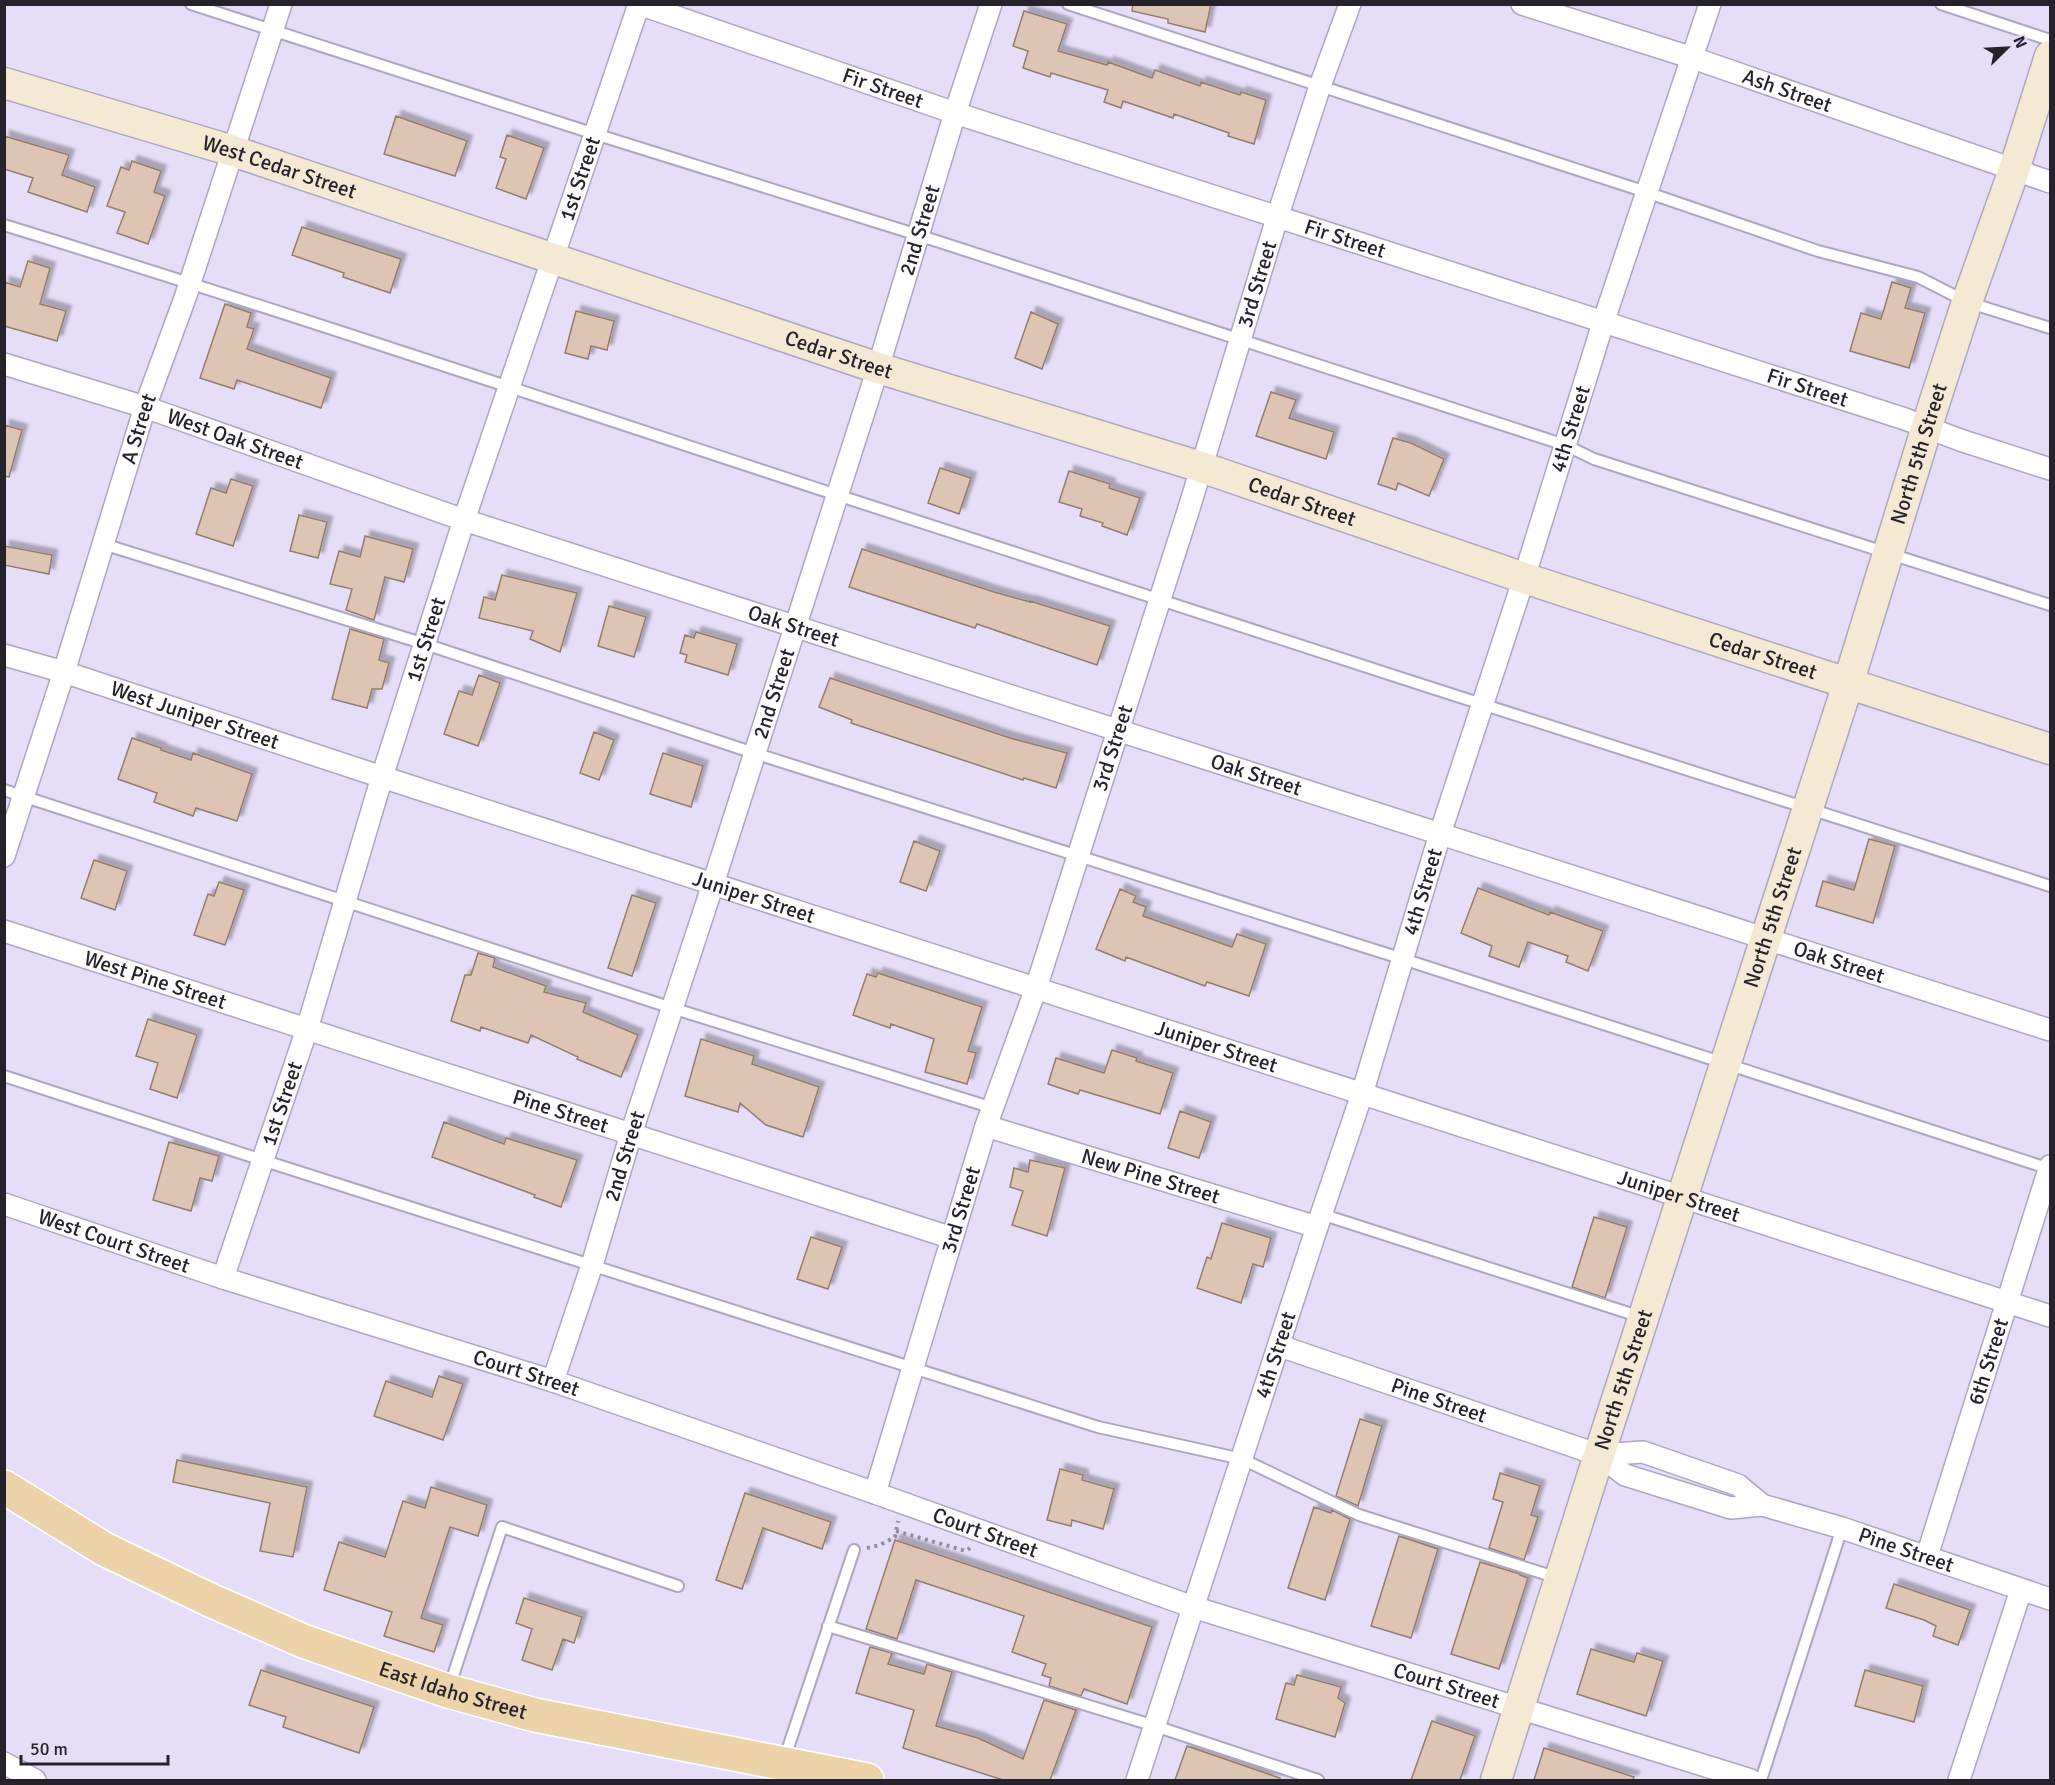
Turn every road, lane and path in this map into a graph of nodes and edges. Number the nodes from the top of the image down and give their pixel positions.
1 (191, 4) edge
2 (281, 4) edge
3 (639, 4) edge
4 (991, 4) edge
5 (1068, 4) edge
6 (1350, 4) edge
7 (1522, 4) edge
8 (1710, 4) edge
9 (1941, 4) edge
10 (272, 30) junction
11 (2050, 40) edge
12 (2050, 56) edge
13 (1693, 58) junction
14 (4, 83) edge
15 (1320, 86) junction
16 (955, 113) junction
17 (595, 134) junction
18 (233, 151) junction
19 (2014, 170) junction
20 (2050, 182) edge
21 (1646, 192) junction
22 (1277, 218) junction
23 (4, 225) edge
24 (918, 235) junction
25 (553, 258) junction
26 (190, 282) junction
27 (1967, 302) junction
28 (1603, 323) junction
29 (2050, 328) edge
30 (1240, 340) junction
31 (4, 364) edge
32 (878, 368) junction
33 (510, 386) junction
34 (145, 407) junction
35 (1926, 428) junction
36 (1565, 445) junction
37 (1201, 467) junction
38 (2050, 469) edge
39 (837, 495) junction
40 (464, 520) junction
41 (103, 544) junction
42 (1888, 554) junction
43 (1524, 578) junction
44 (1160, 599) junction
45 (2050, 605) edge
46 (795, 626) junction
47 (425, 644) junction
48 (4, 655) edge
49 (64, 672) junction
50 (1848, 684) junction
51 (1482, 706) junction
52 (1118, 730) junction
53 (2050, 749) edge
54 (754, 753) junction
55 (382, 777) junction
56 (14, 793) edge
57 (1807, 809) junction
58 (1440, 834) junction
59 (4, 856) edge
60 (1078, 856) junction
61 (713, 884) junction
62 (2050, 886) edge
63 (345, 902) junction
64 (4, 931) edge
65 (1765, 938) junction
66 (1403, 959) junction
67 (1036, 988) junction
68 (672, 1008) junction
69 (307, 1029) junction
70 (2050, 1030) edge
71 (1724, 1064) junction
72 (4, 1076) edge
73 (1362, 1094) junction
74 (989, 1117) junction
75 (631, 1134) junction
76 (262, 1161) junction
77 (2050, 1168) edge
78 (1682, 1197) junction
79 (4, 1204) edge
80 (1319, 1220) junction
81 (952, 1238) junction
82 (592, 1265) junction
83 (223, 1278) junction
84 (2006, 1301) junction
85 (2050, 1316) edge
86 (1643, 1317) junction
87 (1280, 1346) junction
88 (913, 1367) junction
89 (553, 1381) junction
90 (1599, 1455) junction
91 (1242, 1459) junction
92 (4, 1487) edge
93 (875, 1493) junction
94 (1842, 1528) junction
95 (986, 1533) junction
96 (854, 1550) joint
97 (1927, 1556) junction
98 (1560, 1579) junction
99 (678, 1586) dead end
100 (2021, 1590) junction
101 (2050, 1599) edge
102 (1193, 1607) junction
103 (828, 1626) junction
104 (448, 1691) junction
105 (1520, 1707) junction
106 (1155, 1726) junction
107 (4, 1763) edge
108 (781, 1772) edge
109 (35, 1780) edge
110 (867, 1780) edge
111 (1137, 1780) edge
112 (1318, 1780) edge
113 (1496, 1780) edge
114 (1751, 1780) edge
115 (1761, 1780) edge
116 (1959, 1780) edge

1 - 10 lane
2 - 10 street, A Street
3 - 16 street, Fir Street
3 - 17 street, 1st Street
4 - 16 street, 2nd Street
5 - 15 lane
6 - 15 street, 3rd Street
7 - 13 street, Ash Street
8 - 13 street, 4th Street
9 - 11 lane
10 - 17 lane
10 - 18 street, A Street
12 - 19 street, North 5th Street
13 - 19 street, Ash Street
13 - 21 street, 4th Street
14 - 18 street, West Cedar Street
15 - 21 lane
15 - 22 street, 3rd Street
16 - 22 street, Fir Street
16 - 24 street, 2nd Street
17 - 24 lane
17 - 25 street, 1st Street
18 - 25 street, West Cedar Street
18 - 26 street, A Street
19 - 20 street, Ash Street
19 - 27 street, North 5th Street
21 - 27 lane
21 - 28 street, 4th Street
22 - 28 street, Fir Street
22 - 30 street, 3rd Street
23 - 26 lane
24 - 30 lane
24 - 32 street, 2nd Street
25 - 32 street, Cedar Street
25 - 33 street, 1st Street
26 - 33 lane
26 - 34 street, A Street
27 - 29 lane
27 - 35 street, North 5th Street
28 - 35 street, Fir Street
28 - 36 street, 4th Street
30 - 36 lane
30 - 37 street, 3rd Street
31 - 34 street, West Oak Street
32 - 37 street, Cedar Street
32 - 39 street, 2nd Street
33 - 39 lane
33 - 40 street, 1st Street
34 - 40 street, West Oak Street
34 - 41 street, A Street
35 - 38 street, Fir Street
35 - 42 street, North 5th Street
36 - 42 lane
36 - 43 street, 4th Street
37 - 43 street, Cedar Street
37 - 44 street, 3rd Street
39 - 44 lane
39 - 46 street, 2nd Street
40 - 46 street, Oak Street
40 - 47 street, 1st Street
41 - 47 lane
41 - 49 street, A Street
42 - 45 lane
42 - 50 street, North 5th Street
43 - 50 street, Cedar Street
43 - 51 street, 4th Street
44 - 51 lane
44 - 52 street, 3rd Street
46 - 52 street, Oak Street
46 - 54 street, 2nd Street
47 - 54 lane
47 - 55 street, 1st Street
48 - 49 street, West Juniper Street
49 - 55 street, West Juniper Street
49 - 56 street, A Street
50 - 53 street, Cedar Street
50 - 57 street, North 5th Street
51 - 57 lane
51 - 58 street, 4th Street
52 - 58 street, Oak Street
52 - 60 street, 3rd Street
54 - 60 lane
54 - 61 street, 2nd Street
55 - 61 street, Juniper Street
55 - 63 street, 1st Street
56 - 59 street, A Street
56 - 63 lane
57 - 62 lane
57 - 65 street, North 5th Street
58 - 65 street, Oak Street
58 - 66 street, 4th Street
60 - 66 lane
60 - 67 street, 3rd Street
61 - 67 street, Juniper Street
61 - 68 street, 2nd Street
63 - 68 lane
63 - 69 street, 1st Street
64 - 69 street, West Pine Street
65 - 70 street, Oak Street
65 - 71 street, North 5th Street
66 - 71 lane
66 - 73 street, 4th Street
67 - 73 street, Juniper Street
67 - 74 street, 3rd Street
68 - 74 lane
68 - 75 street, 2nd Street
69 - 75 street, Pine Street
69 - 76 street, 1st Street
71 - 77 lane
71 - 78 street, North 5th Street
72 - 76 lane
73 - 78 street, Juniper Street
73 - 80 street, 4th Street
74 - 80 street, New Pine Street
74 - 81 street, 3rd Street
75 - 81 street, Pine Street
75 - 82 street, 2nd Street
76 - 82 lane
76 - 83 street, 1st Street
77 - 84 street, 6th Street
78 - 84 street, Juniper Street
78 - 86 street, North 5th Street
79 - 83 street, West Court Street
80 - 86 lane
80 - 87 street, 4th Street
81 - 88 street, 3rd Street
82 - 88 lane
82 - 89 street, 2nd Street
83 - 89 street, Court Street
84 - 85 street, Juniper Street
84 - 97 street, 6th Street
86 - 90 street, North 5th Street
87 - 90 street, Pine Street
87 - 91 street, 4th Street
88 - 91 lane
88 - 93 street, 3rd Street
89 - 93 street, Court Street
90 - 94 street, Pine Street
90 - 98 street, North 5th Street
91 - 98 lane
91 - 102 street, 4th Street
92 - 104 main road, East Idaho Street
93 - 95 street, Court Street
94 - 97 street, Pine Street
94 - 115 lane
95 - 96 path
95 - 102 street, Court Street
96 - 103 lane
97 - 100 street, Pine Street
98 - 105 street, North 5th Street
99 - 104 lane
100 - 101 street, Pine Street
100 - 116 street
102 - 105 street, Court Street
102 - 106 street, 4th Street
103 - 106 lane
103 - 108 lane
104 - 108 main road, East Idaho Street
105 - 113 street, North 5th Street
105 - 114 street, Court Street
106 - 111 street, 4th Street
106 - 112 lane
107 - 109 street
108 - 110 main road, East Idaho Street

